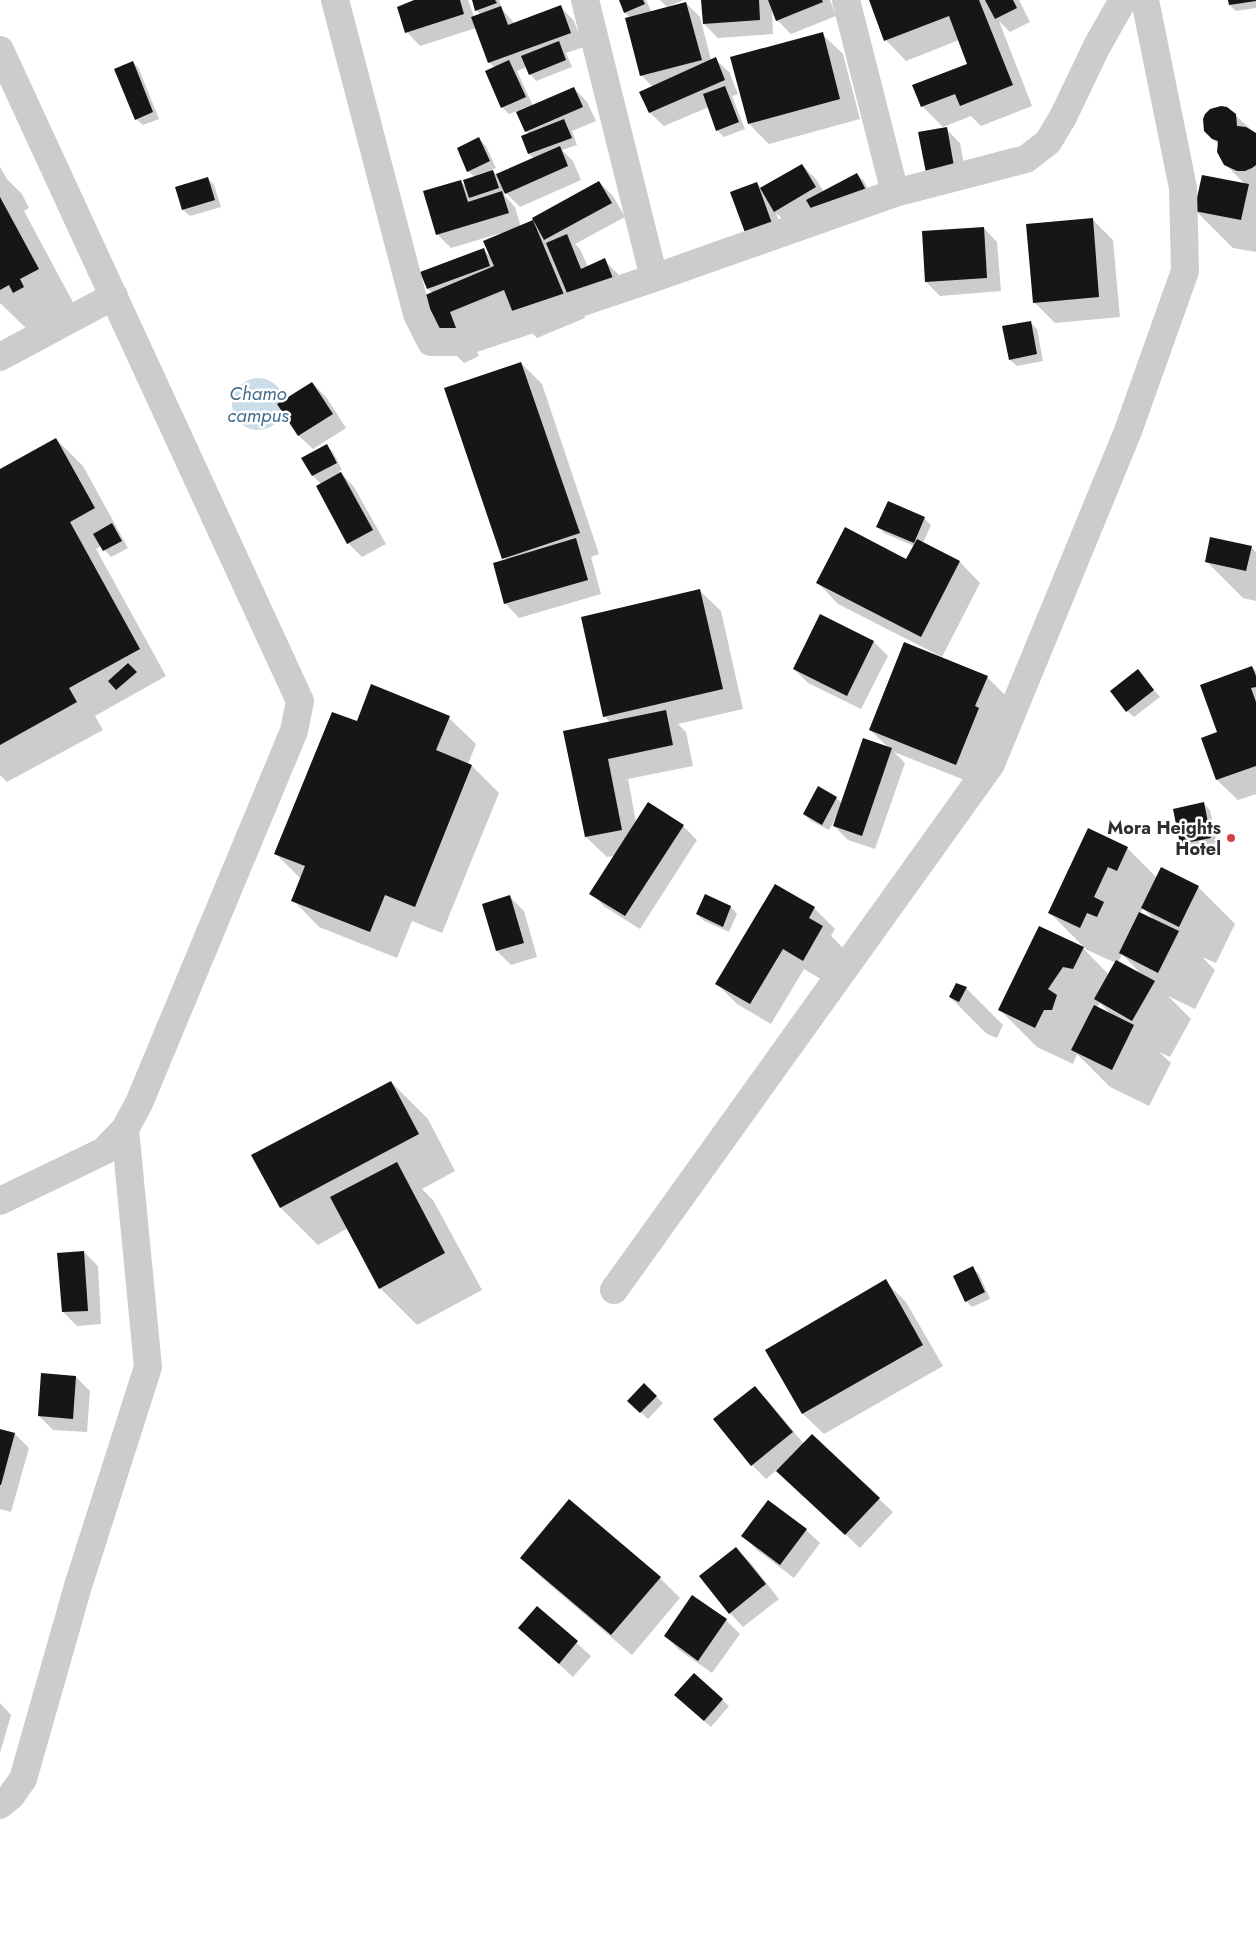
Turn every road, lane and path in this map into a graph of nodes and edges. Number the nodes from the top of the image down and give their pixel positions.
1 (334, 0) edge
2 (585, 0) edge
3 (846, 0) edge
4 (1123, 0) edge
5 (1145, 0) edge
6 (0, 50) edge
7 (895, 193) junction
8 (654, 278) junction
9 (114, 296) junction
10 (0, 357) edge
11 (125, 1129) junction
12 (0, 1201) edge
13 (614, 1290) dead end
14 (0, 1805) edge

1 - 8 street
2 - 8 street
3 - 7 street
4 - 7 street
5 - 13 street
6 - 9 street
7 - 8 street
9 - 10 street
9 - 11 street
11 - 12 street
11 - 14 street

